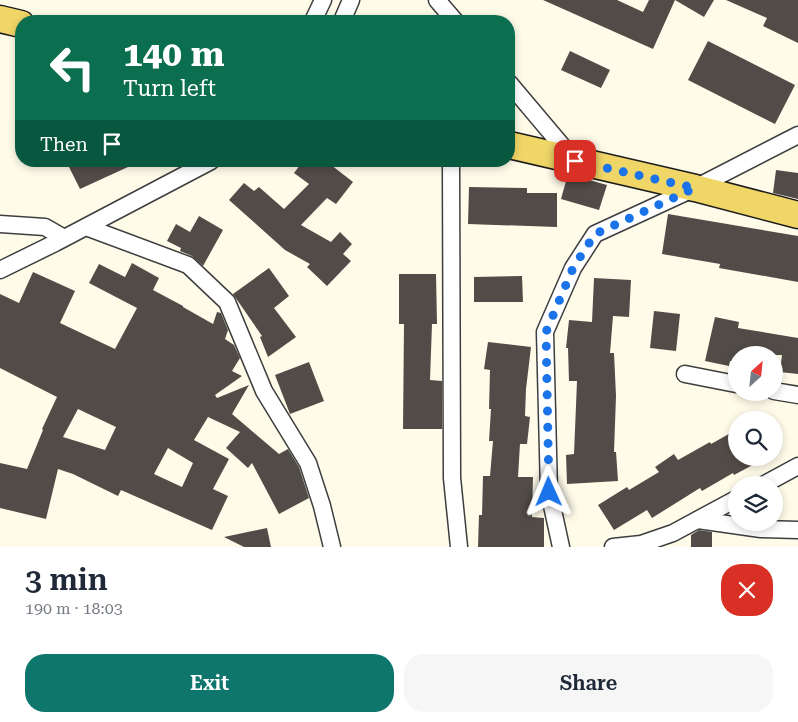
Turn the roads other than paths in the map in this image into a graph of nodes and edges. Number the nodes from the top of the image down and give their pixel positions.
1 (323, 0) edge
2 (351, 0) edge
3 (437, 0) edge
4 (316, 15) edge
5 (345, 15) edge
6 (450, 15) edge
7 (0, 19) edge
8 (15, 23) edge
9 (515, 91) edge
10 (798, 135) edge
11 (515, 146) edge
12 (575, 161) junction
13 (200, 167) edge
14 (451, 167) edge
15 (695, 188) junction
16 (798, 215) edge
17 (0, 224) edge
18 (86, 227) junction
19 (64, 238) junction
20 (0, 270) edge
21 (685, 374) dead end
22 (728, 382) edge
23 (783, 392) edge
24 (798, 395) edge
25 (798, 466) edge
26 (780, 476) edge
27 (728, 503) edge
28 (698, 520) junction
29 (798, 530) edge
30 (332, 547) edge
31 (459, 547) edge
32 (561, 547) edge
33 (613, 547) edge

1 - 4 street
2 - 5 street
3 - 6 street
7 - 8 main road
9 - 12 street
10 - 15 street
11 - 12 main road
12 - 15 main road
13 - 18 street
14 - 31 street
15 - 16 main road
15 - 32 street
17 - 19 street
18 - 19 street
18 - 30 street
19 - 20 street
21 - 22 street
23 - 24 street
25 - 26 street
27 - 28 street
28 - 29 street
28 - 33 street

